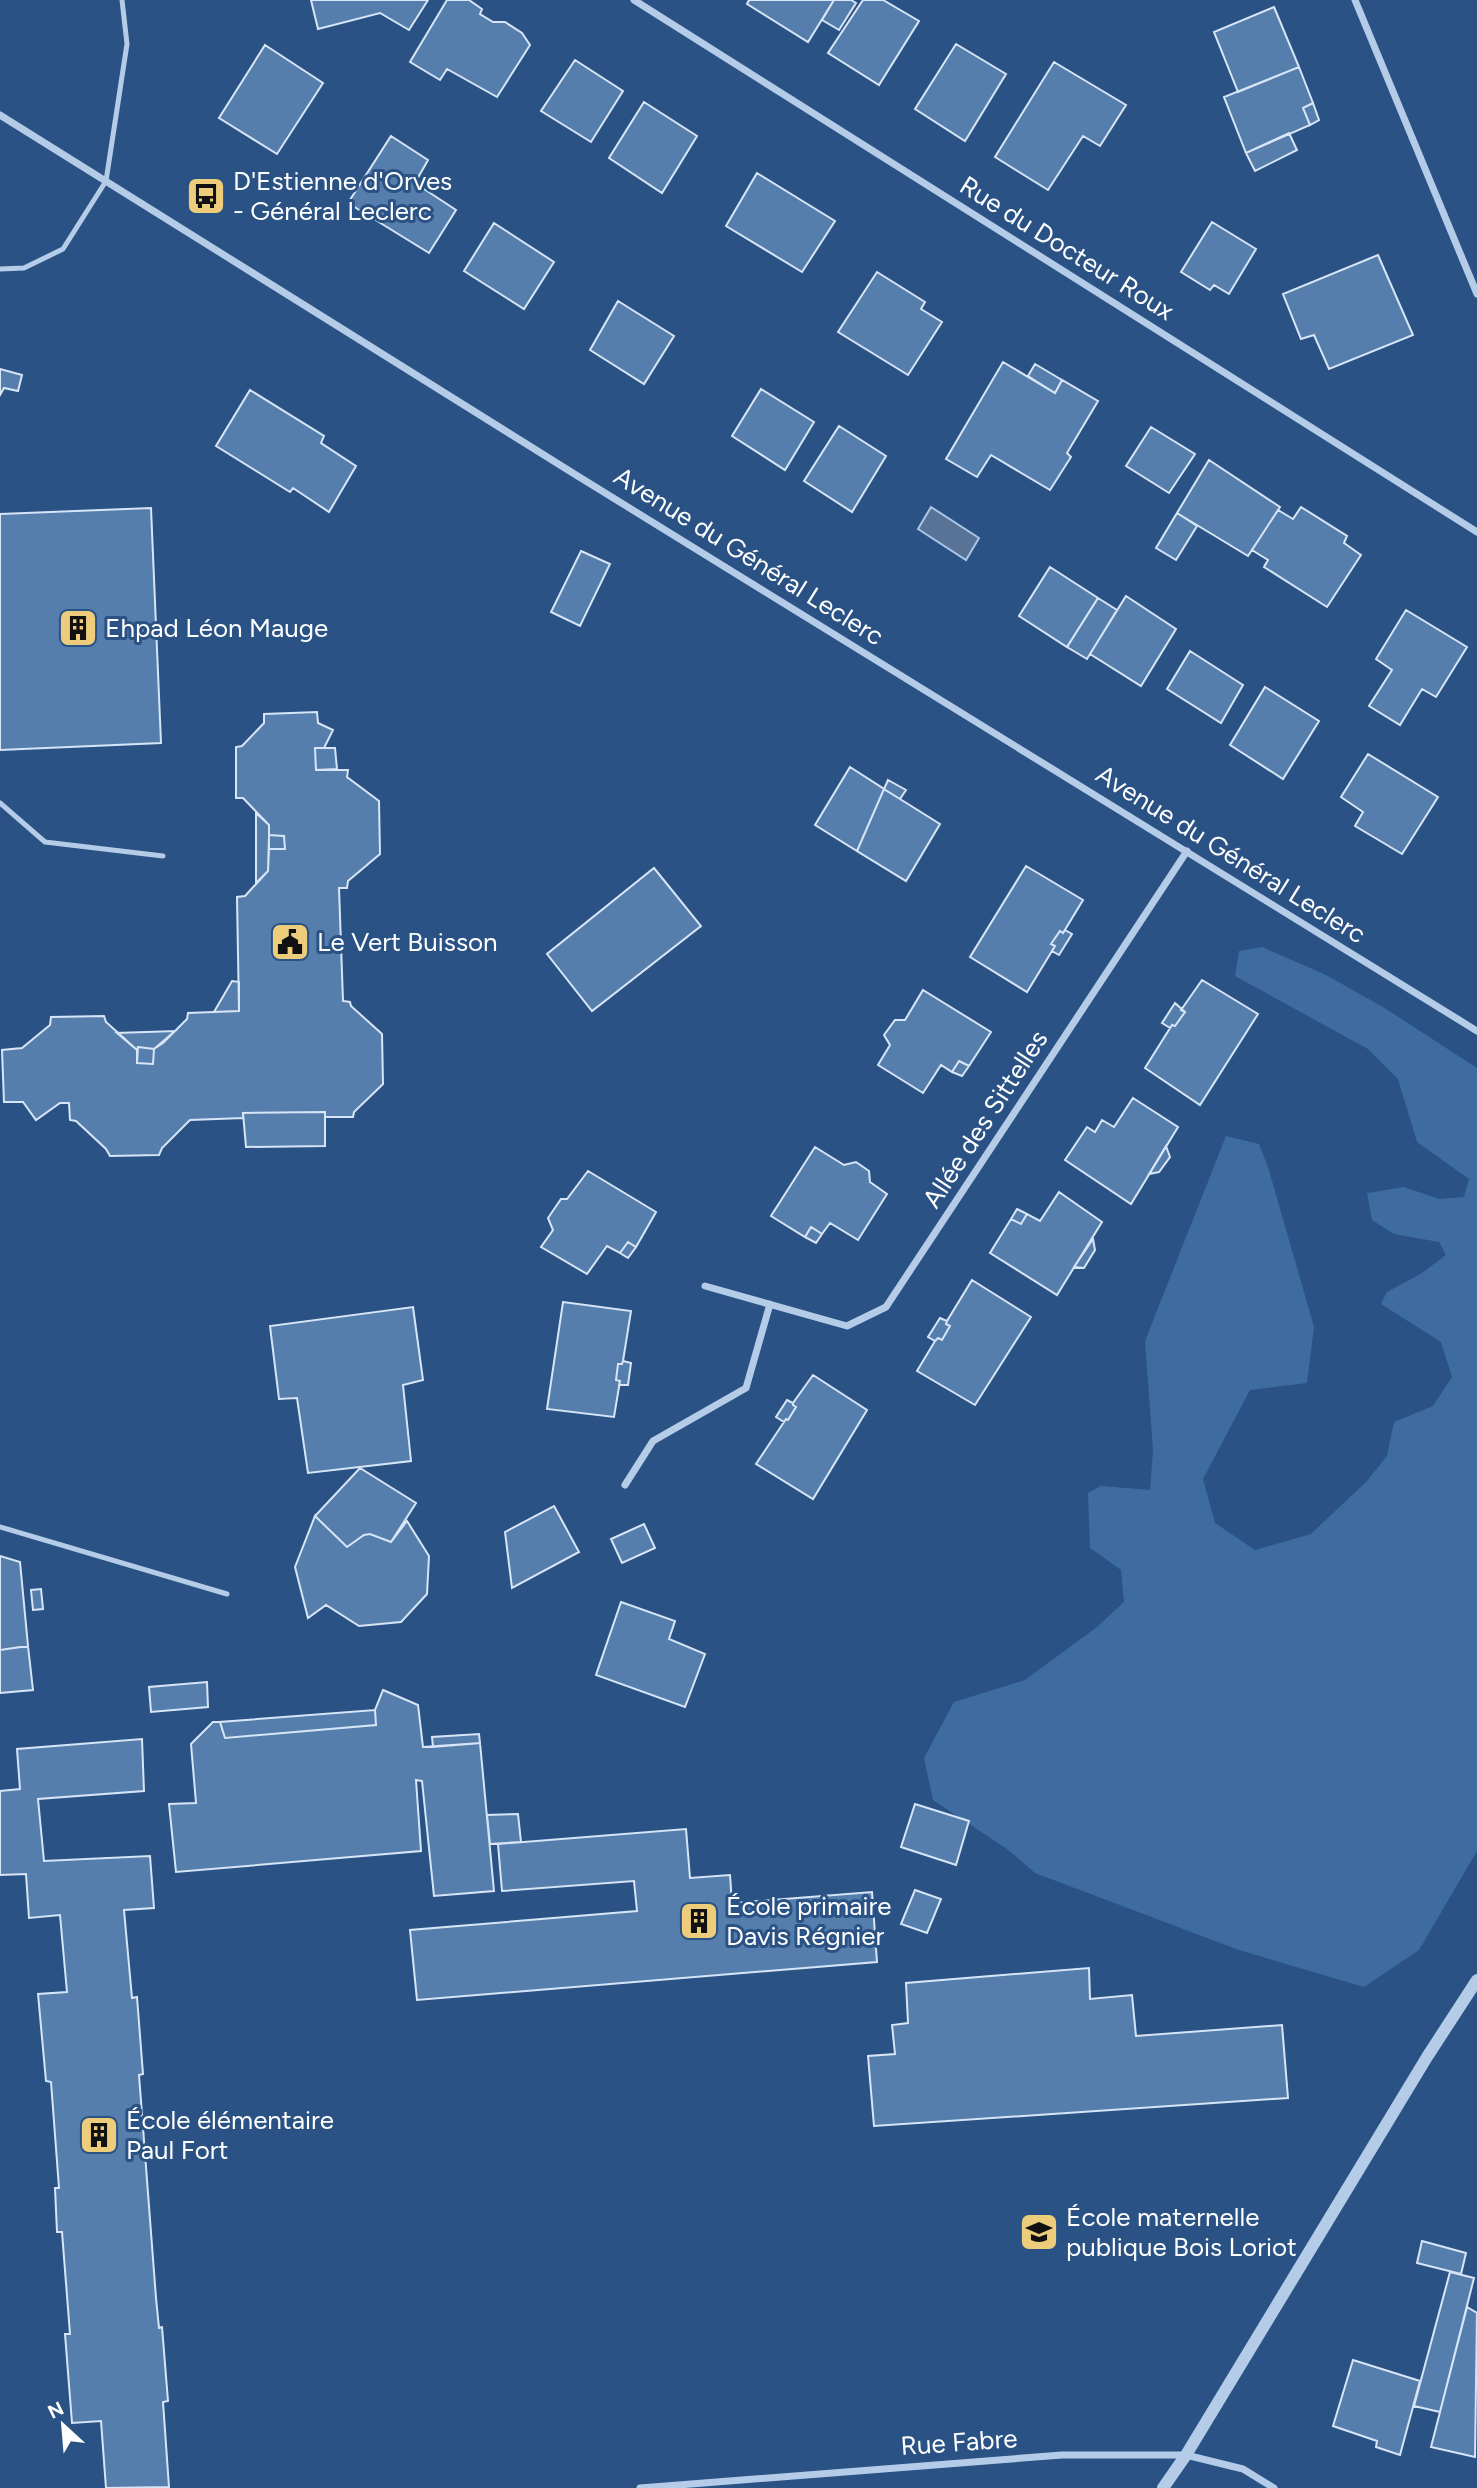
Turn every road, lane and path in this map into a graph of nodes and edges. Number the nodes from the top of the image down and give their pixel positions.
1 (122, 0) edge
2 (634, 0) edge
3 (1355, 0) edge
4 (0, 115) edge
5 (106, 181) junction
6 (0, 269) edge
7 (1477, 294) edge
8 (1477, 533) edge
9 (0, 803) edge
10 (1187, 851) junction
11 (163, 856) dead end
12 (1477, 1031) edge
13 (705, 1286) dead end
14 (770, 1304) junction
15 (625, 1485) dead end
16 (0, 1527) edge
17 (228, 1594) dead end
18 (1477, 1980) edge
19 (1186, 2455) junction
20 (640, 2488) edge
21 (1163, 2488) edge
22 (1274, 2488) edge

1 - 5 lane
2 - 8 street, Rue du Docteur Roux
3 - 7 street
4 - 5 street, Avenue du Général Leclerc
5 - 6 lane
5 - 10 street, Avenue du Général Leclerc
9 - 11 lane
10 - 12 street, Avenue du Général Leclerc
10 - 14 street, Allée des Sittelles
13 - 14 street, Allée des Sittelles
14 - 15 street
16 - 17 lane
18 - 19 street
19 - 20 street, Rue Fabre
19 - 21 street
19 - 22 street, Rue Fabre

